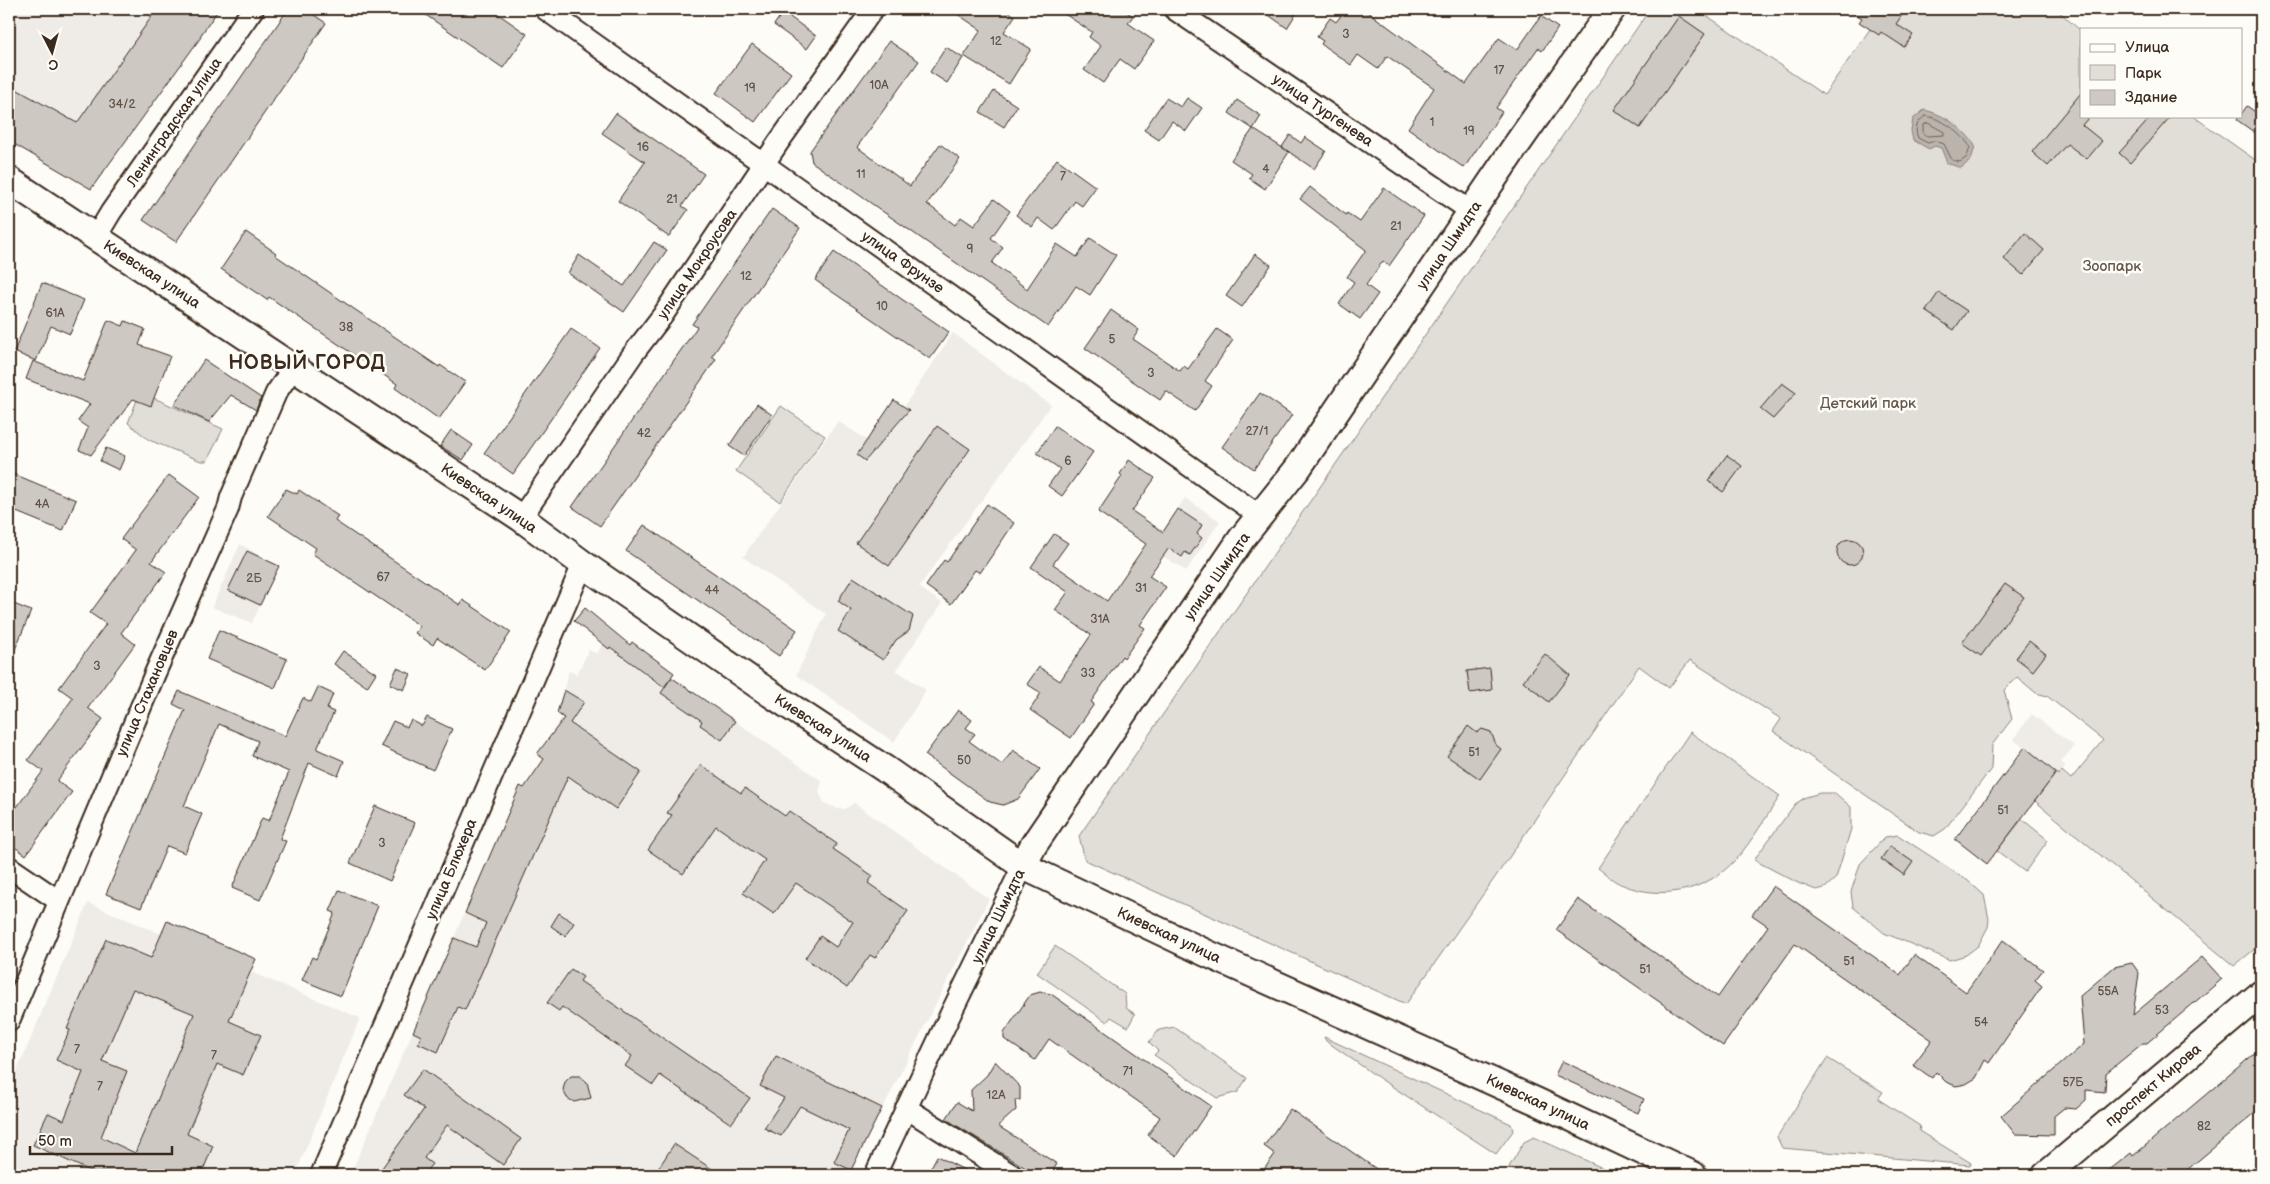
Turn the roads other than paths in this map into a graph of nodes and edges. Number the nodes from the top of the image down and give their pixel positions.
1 (253, 9) edge
2 (545, 9) edge
3 (873, 9) edge
4 (1174, 9) edge
5 (1612, 9) edge
6 (764, 165) junction
7 (9, 180) edge
8 (1472, 212) junction
9 (96, 237) junction
10 (293, 368) junction
11 (1260, 516) junction
12 (520, 518) junction
13 (584, 564) junction
14 (1023, 866) junction
15 (9, 867) edge
16 (59, 901) junction
17 (2261, 994) edge
18 (9, 1021) edge
19 (906, 1108) junction
20 (320, 1175) edge
21 (875, 1175) edge
22 (1012, 1175) edge
23 (1693, 1175) edge
24 (2046, 1175) edge

1 - 9 street, Ленинградская улица
2 - 6 street, улица Фрунзе
3 - 6 street, улица Мокроусова
4 - 8 street, улица Тургенева
5 - 8 main road, улица Шмидта
6 - 11 street, улица Фрунзе
6 - 12 street, улица Мокроусова
7 - 9 main road, Киевская улица
8 - 11 main road, улица Шмидта
9 - 10 main road, Киевская улица
10 - 12 main road, Киевская улица
10 - 16 street, улица Стахановцев
11 - 14 main road, улица Шмидта
12 - 13 main road, Киевская улица
13 - 14 main road, Киевская улица
13 - 20 street, улица Блюхера
14 - 19 street, улица Шмидта
14 - 23 main road, Киевская улица
15 - 16 street
16 - 18 street, улица Стахановцев
17 - 24 main road, проспект Кирова
19 - 21 street, улица Шмидта
19 - 22 street

